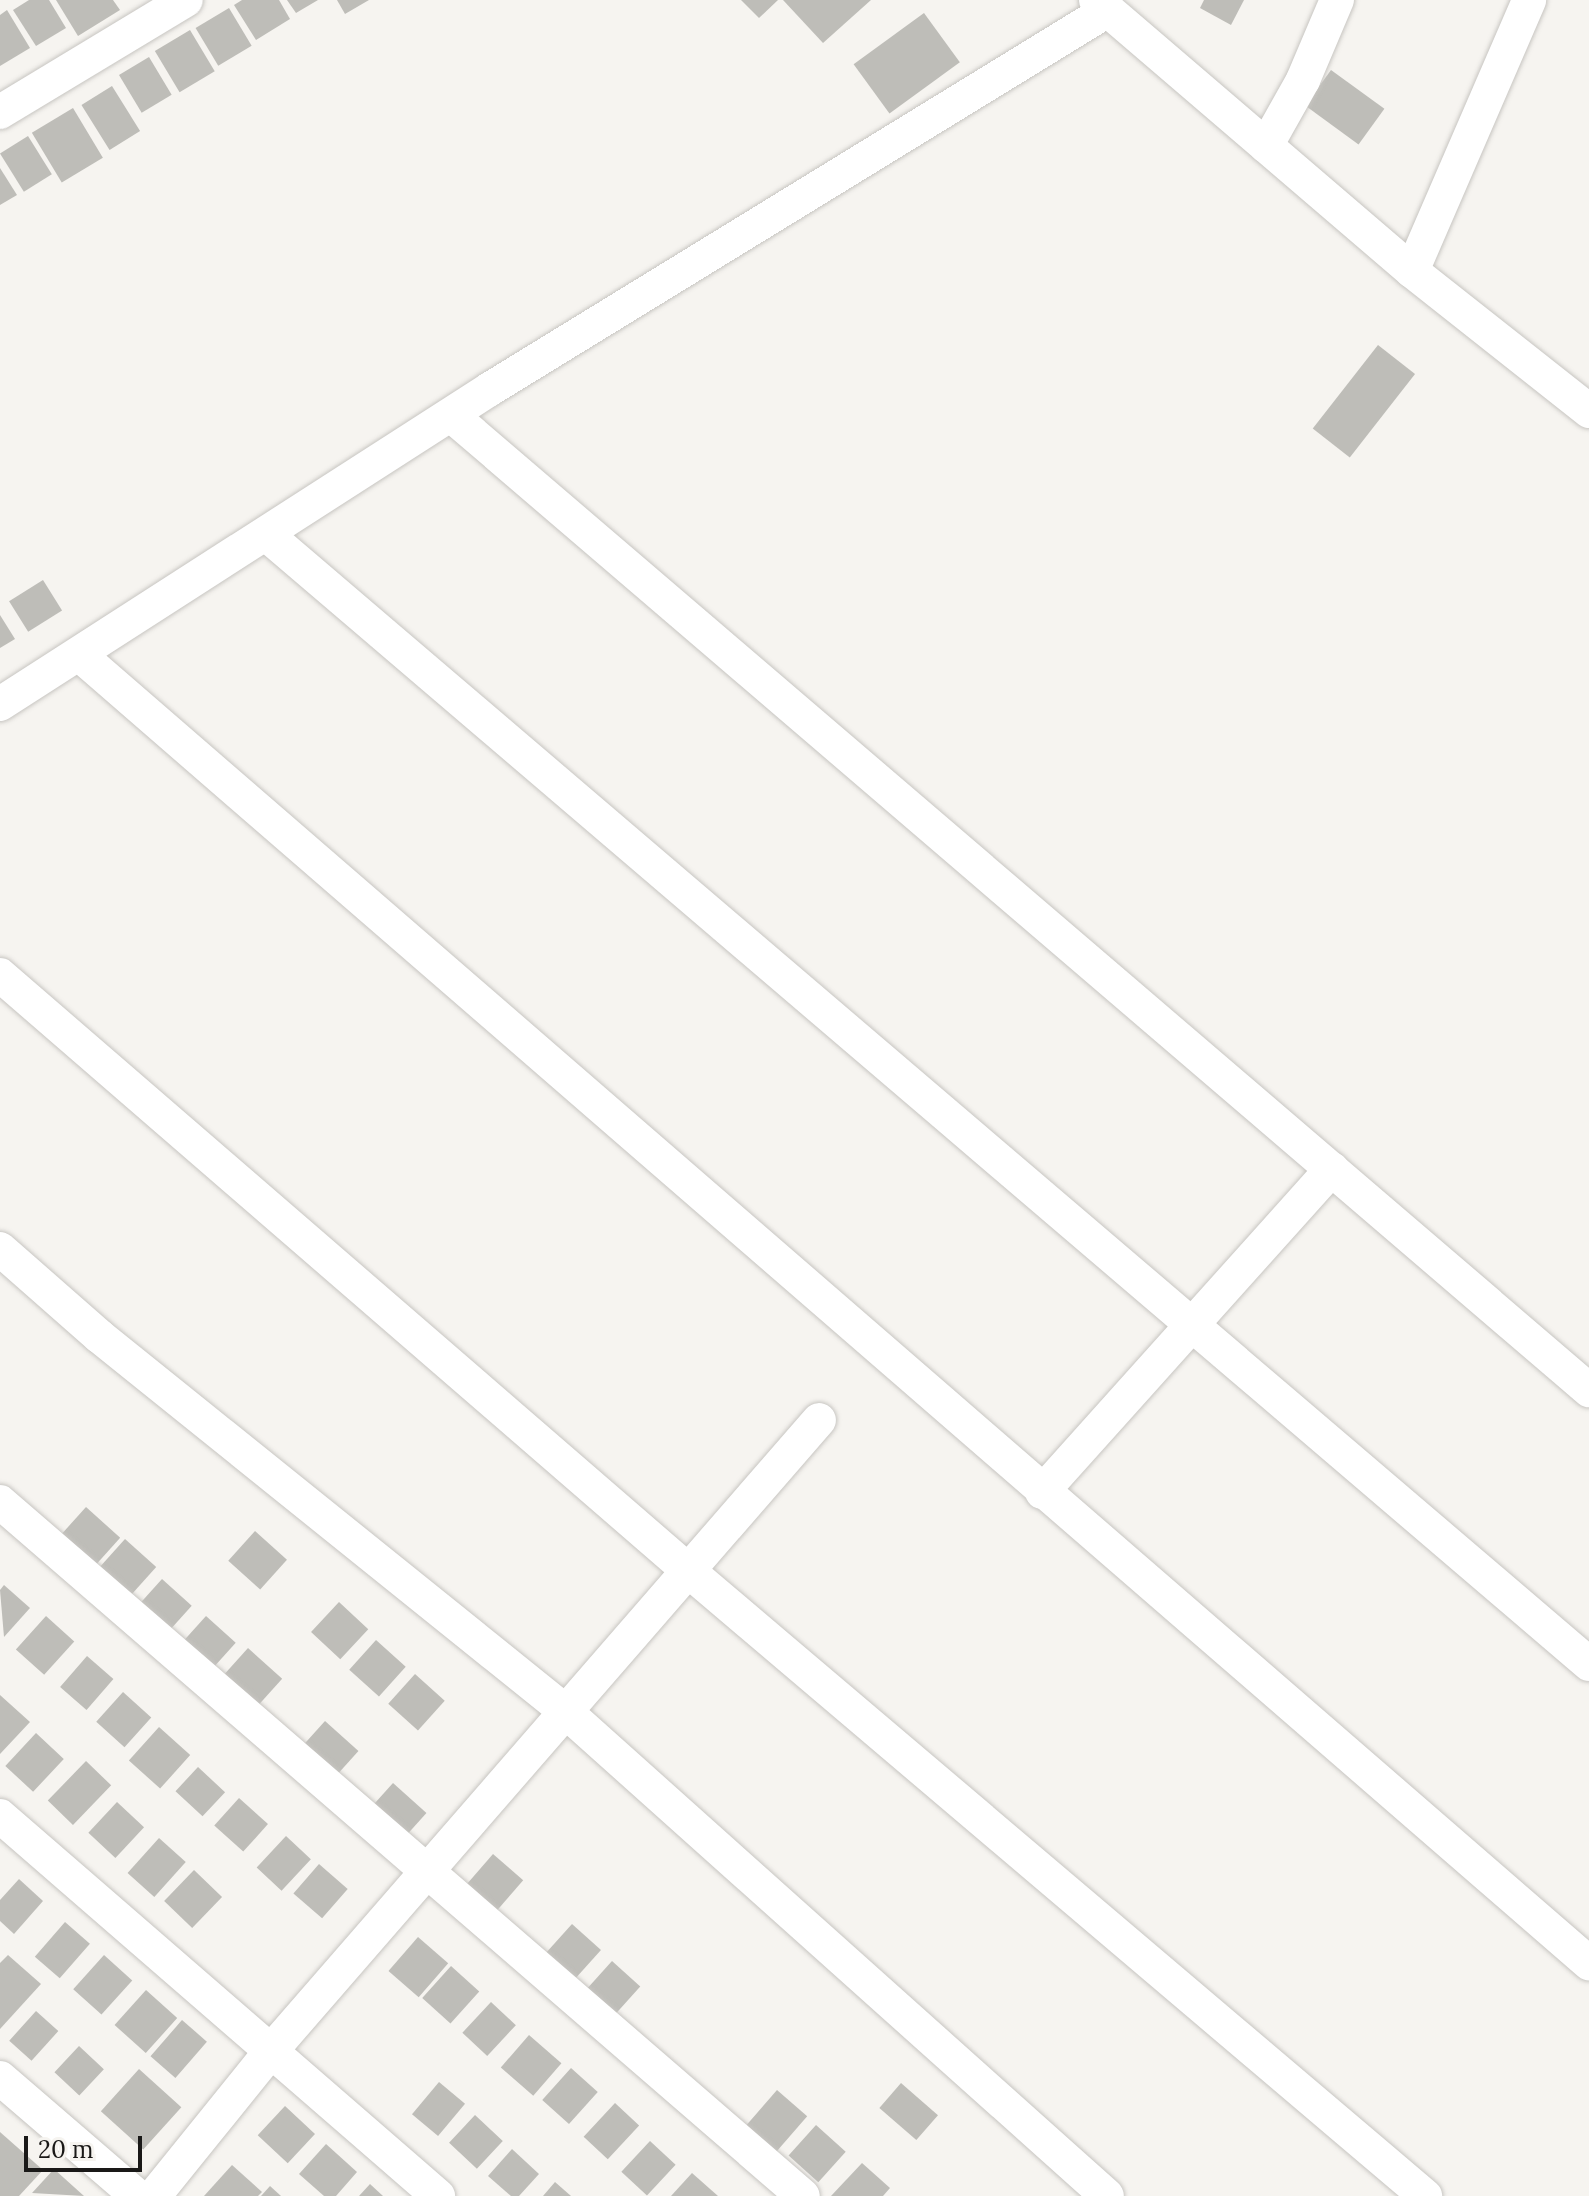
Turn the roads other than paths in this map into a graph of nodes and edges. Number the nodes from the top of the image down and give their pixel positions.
1 (186, 0) edge
2 (1337, 0) edge
3 (1529, 0) edge
4 (1102, 5) edge
5 (0, 112) edge
6 (1266, 146) junction
7 (1412, 271) junction
8 (1589, 411) edge
9 (451, 415) junction
10 (266, 534) junction
11 (81, 656) junction
12 (0, 704) edge
13 (0, 975) edge
14 (1332, 1169) junction
15 (0, 1249) edge
16 (1193, 1325) junction
17 (1589, 1390) edge
18 (819, 1420) dead end
19 (1042, 1492) junction
20 (0, 1502) edge
21 (691, 1573) junction
22 (1589, 1664) edge
23 (565, 1711) junction
24 (0, 1816) edge
25 (428, 1874) junction
26 (1589, 1963) edge
27 (270, 2052) junction
28 (0, 2078) edge
29 (137, 2196) edge
30 (154, 2196) edge
31 (438, 2196) edge
32 (803, 2196) edge
33 (1107, 2196) edge
34 (1425, 2196) edge

1 - 5 street
2 - 6 street
3 - 7 street
4 - 6 street
4 - 9 street
6 - 7 street
7 - 8 street
9 - 10 street
9 - 14 street
10 - 11 street
10 - 16 street
11 - 12 street
11 - 19 street
13 - 21 street
14 - 16 street
14 - 17 street
15 - 23 street
16 - 19 street
16 - 22 street
18 - 21 street
19 - 26 street
20 - 25 street
21 - 23 street
21 - 34 street
23 - 25 street
23 - 33 street
24 - 27 street
25 - 27 street
25 - 32 street
27 - 30 street
27 - 31 street
28 - 29 street

